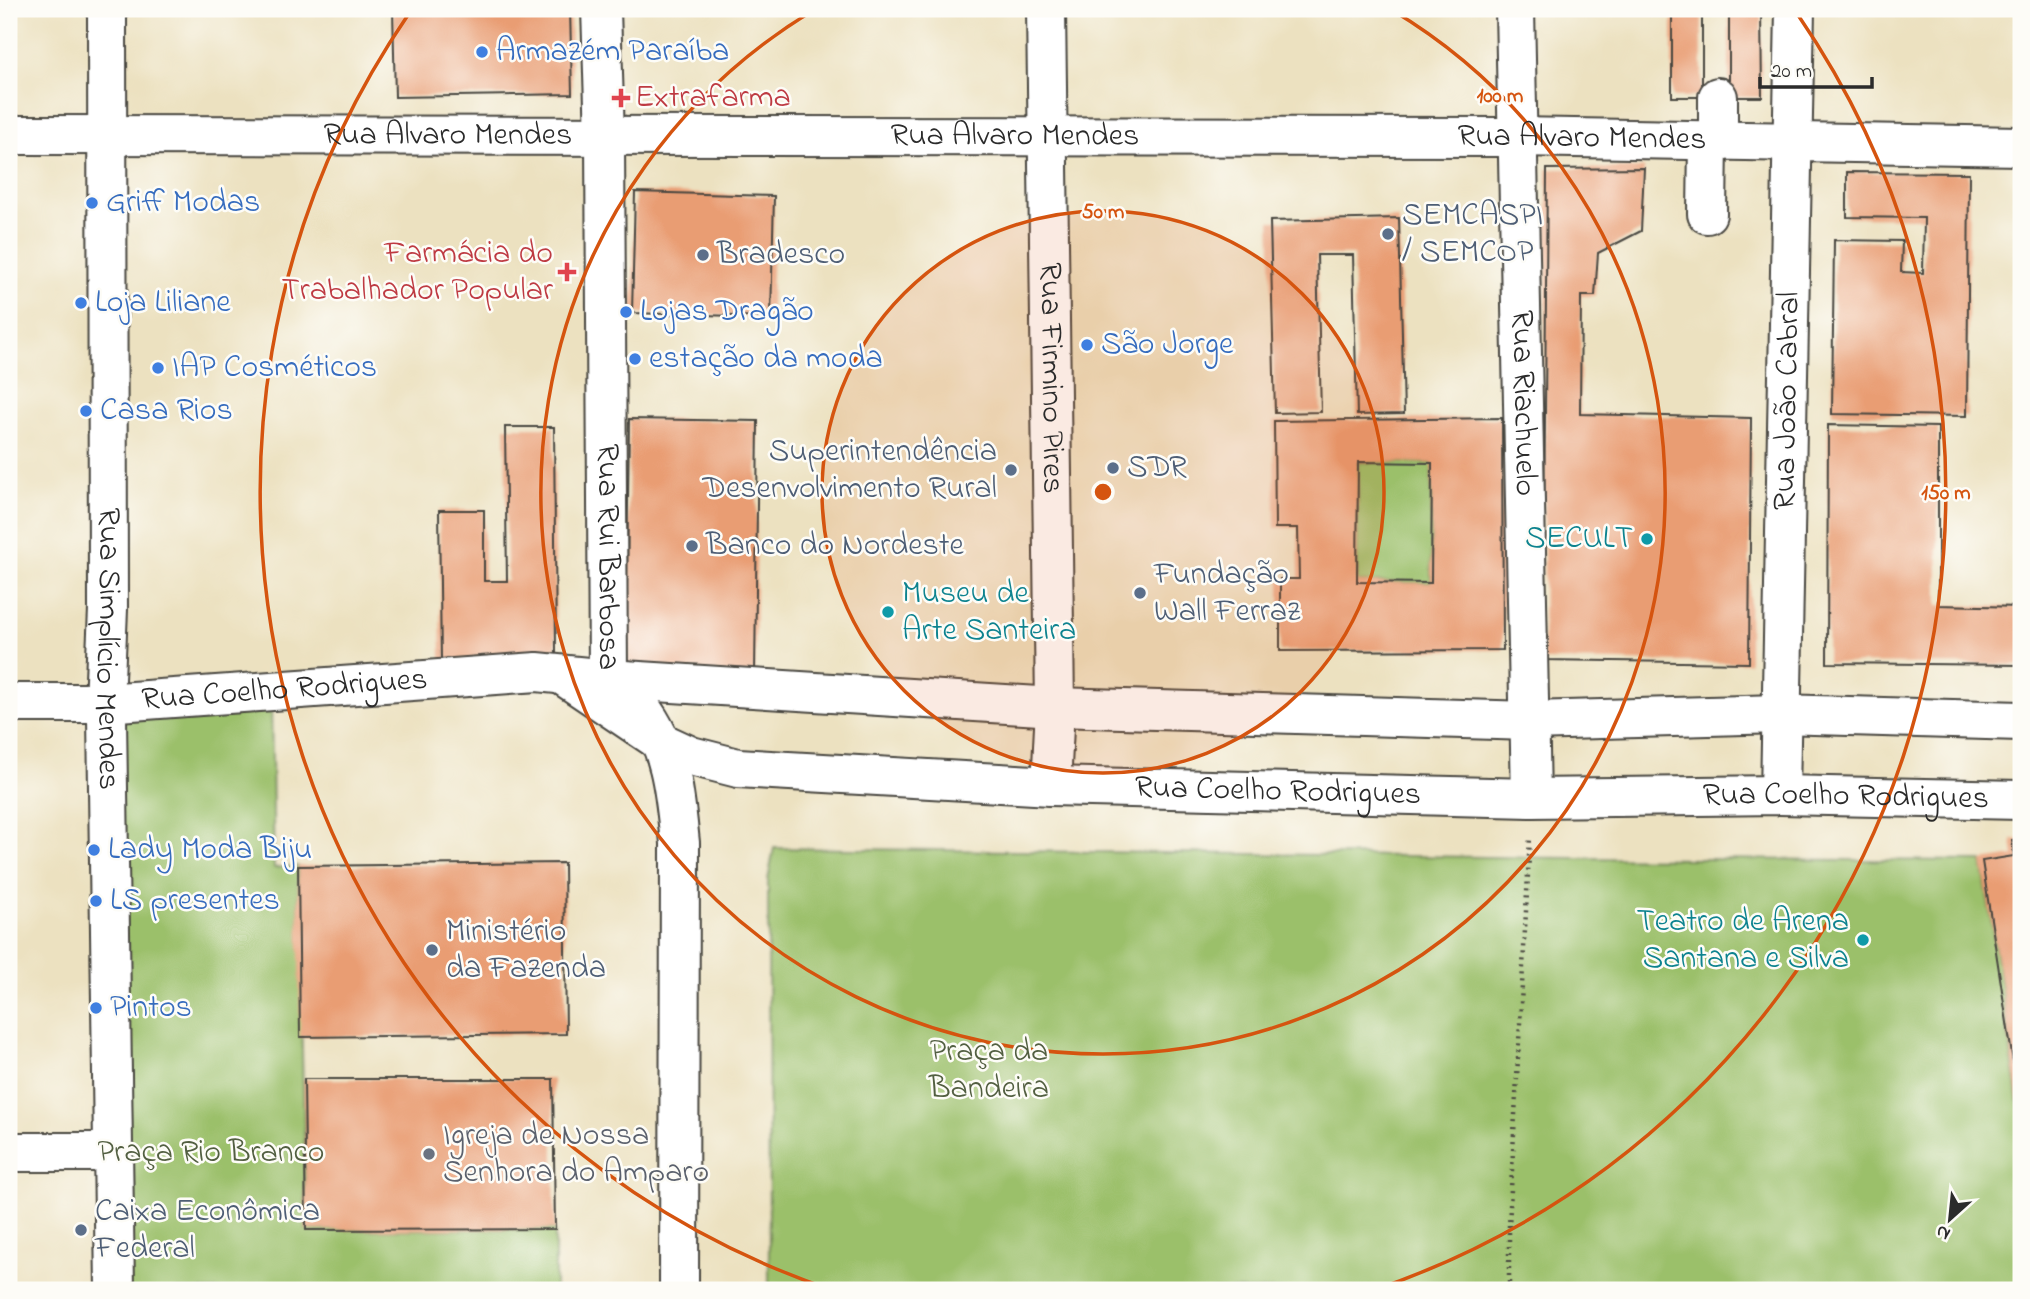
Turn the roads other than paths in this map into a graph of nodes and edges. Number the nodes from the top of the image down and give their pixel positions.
1 (107, 9) edge
2 (601, 9) edge
3 (1046, 9) edge
4 (1515, 9) edge
5 (1795, 9) edge
6 (1718, 97) dead end
7 (9, 135) edge
8 (605, 136) junction
9 (107, 137) junction
10 (1517, 137) junction
11 (1046, 138) junction
12 (1713, 141) junction
13 (1793, 143) junction
14 (2021, 146) edge
15 (1707, 215) dead end
16 (561, 675) junction
17 (608, 679) junction
18 (9, 703) edge
19 (103, 703) junction
20 (1055, 707) junction
21 (1780, 714) junction
22 (2021, 721) edge
23 (1530, 722) junction
24 (663, 743) junction
25 (1051, 786) junction
26 (1780, 795) junction
27 (1531, 798) junction
28 (2021, 800) edge
29 (113, 1152) junction
30 (9, 1153) edge
31 (115, 1290) edge
32 (679, 1290) edge

1 - 9 street, Rua Simplício Mendes
2 - 8 street, Rua Rui Barbosa
3 - 11 street, Rua Firmino Pires
4 - 10 street, Rua Riachuelo
5 - 13 street, Rua João Cabral
6 - 12 street
7 - 9 street, Rua Alvaro Mendes
8 - 9 street, Rua Alvaro Mendes
8 - 11 street, Rua Alvaro Mendes
8 - 17 street, Rua Rui Barbosa
9 - 19 street, Rua Simplício Mendes
10 - 11 street, Rua Alvaro Mendes
10 - 12 street, Rua Alvaro Mendes
10 - 23 street, Rua Riachuelo
11 - 20 street, Rua Firmino Pires
12 - 13 street, Rua Alvaro Mendes
12 - 15 street
13 - 14 street, Rua Alvaro Mendes
13 - 21 street, Rua João Cabral
16 - 17 street, Rua Coelho Rodrigues
16 - 19 street, Rua Coelho Rodrigues
16 - 24 street, Rua Coelho Rodrigues
17 - 20 street, Rua Coelho Rodrigues
17 - 24 street, Rua Rui Barbosa
18 - 19 street, Rua Coelho Rodrigues
19 - 29 street, Rua Simplício Mendes
20 - 23 street
20 - 25 street, Rua Firmino Pires
21 - 22 street
21 - 23 street
21 - 26 street, Rua João Cabral
23 - 27 street, Rua Riachuelo
24 - 25 street, Rua Coelho Rodrigues
24 - 32 street, Rua Rui Barbosa
25 - 27 street, Rua Coelho Rodrigues
26 - 27 street, Rua Coelho Rodrigues
26 - 28 street, Rua Coelho Rodrigues
29 - 30 street
29 - 31 street, Rua Simplício Mendes

